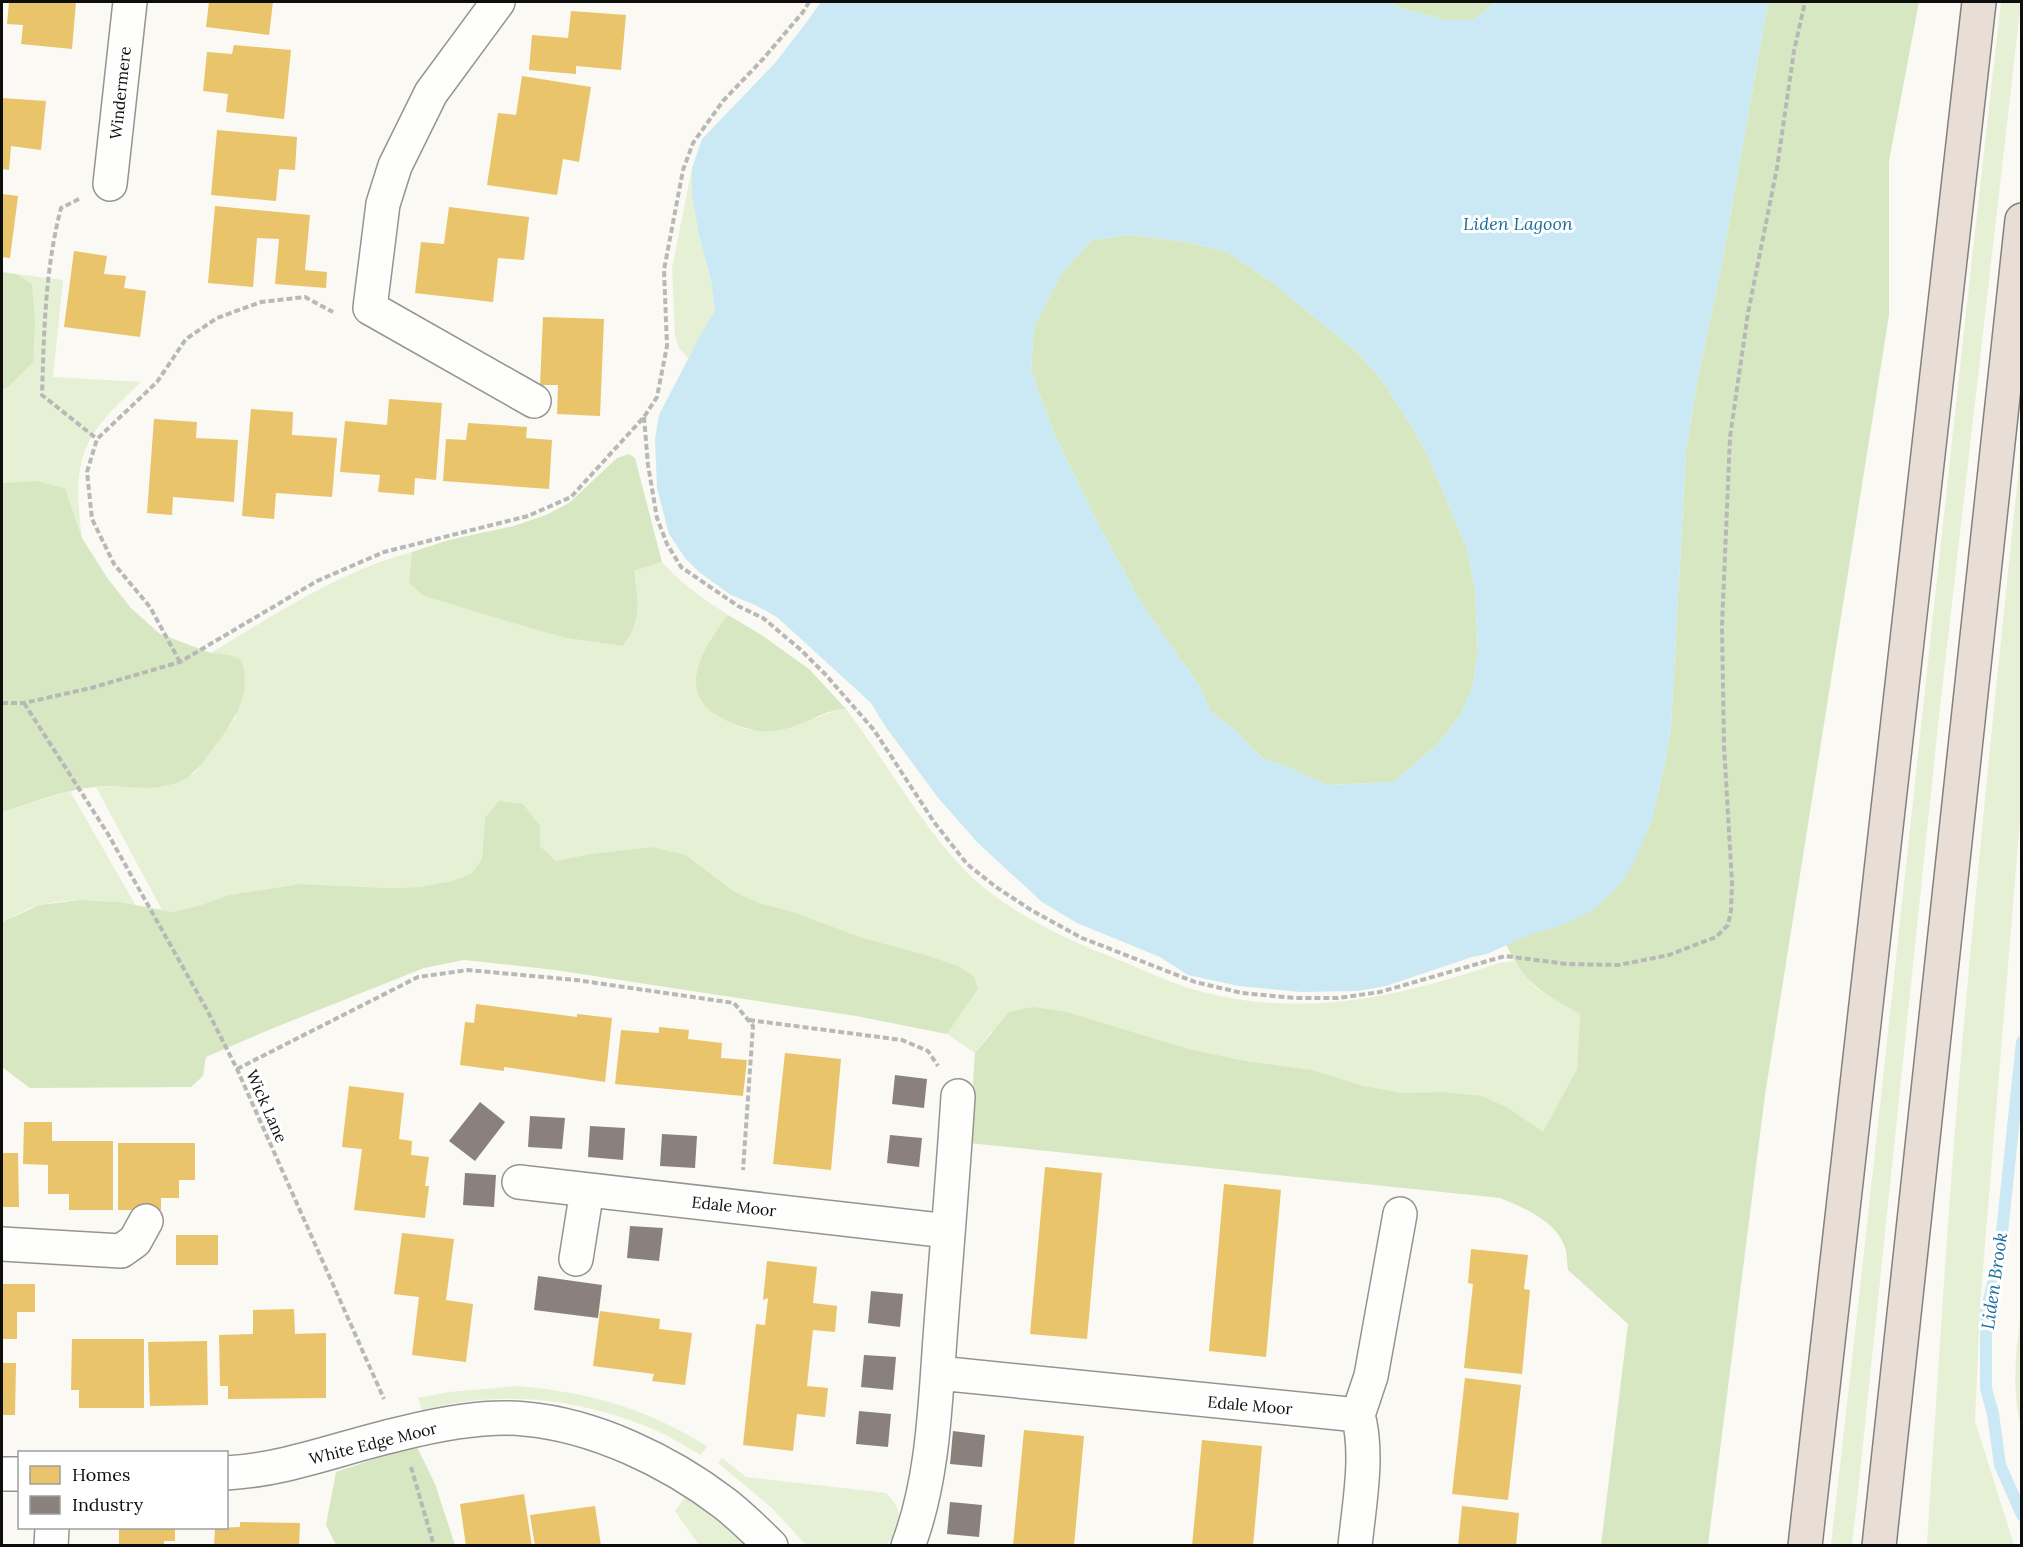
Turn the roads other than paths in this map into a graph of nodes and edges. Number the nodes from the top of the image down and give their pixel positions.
1 (130, 2) edge
2 (498, 2) edge
3 (1979, 2) edge
4 (110, 184) road end
5 (2022, 220) edge
6 (534, 401) dead end
7 (958, 1096) road end
8 (519, 1182) dead end
9 (587, 1190) junction
10 (1400, 1214) dead end
11 (146, 1221) dead end
12 (948, 1231) junction
13 (2, 1244) edge
14 (576, 1259) dead end
15 (938, 1373) junction
16 (1358, 1415) junction
17 (228, 1473) edge
18 (2, 1474) edge
19 (18, 1474) edge
20 (52, 1529) edge
21 (51, 1545) edge
22 (771, 1545) edge
23 (908, 1545) edge
24 (1355, 1545) edge
25 (1805, 1545) edge
26 (1879, 1545) edge

1 - 4 street, Windermere
2 - 6 street
3 - 25 highway
5 - 26 highway
7 - 12 street
8 - 9 street, Edale Moor
9 - 12 street, Edale Moor
9 - 14 street
10 - 16 street
11 - 13 street
12 - 15 street
15 - 16 street, Edale Moor
15 - 23 street
16 - 24 street
17 - 22 street, White Edge Moor
18 - 19 street
20 - 21 street

